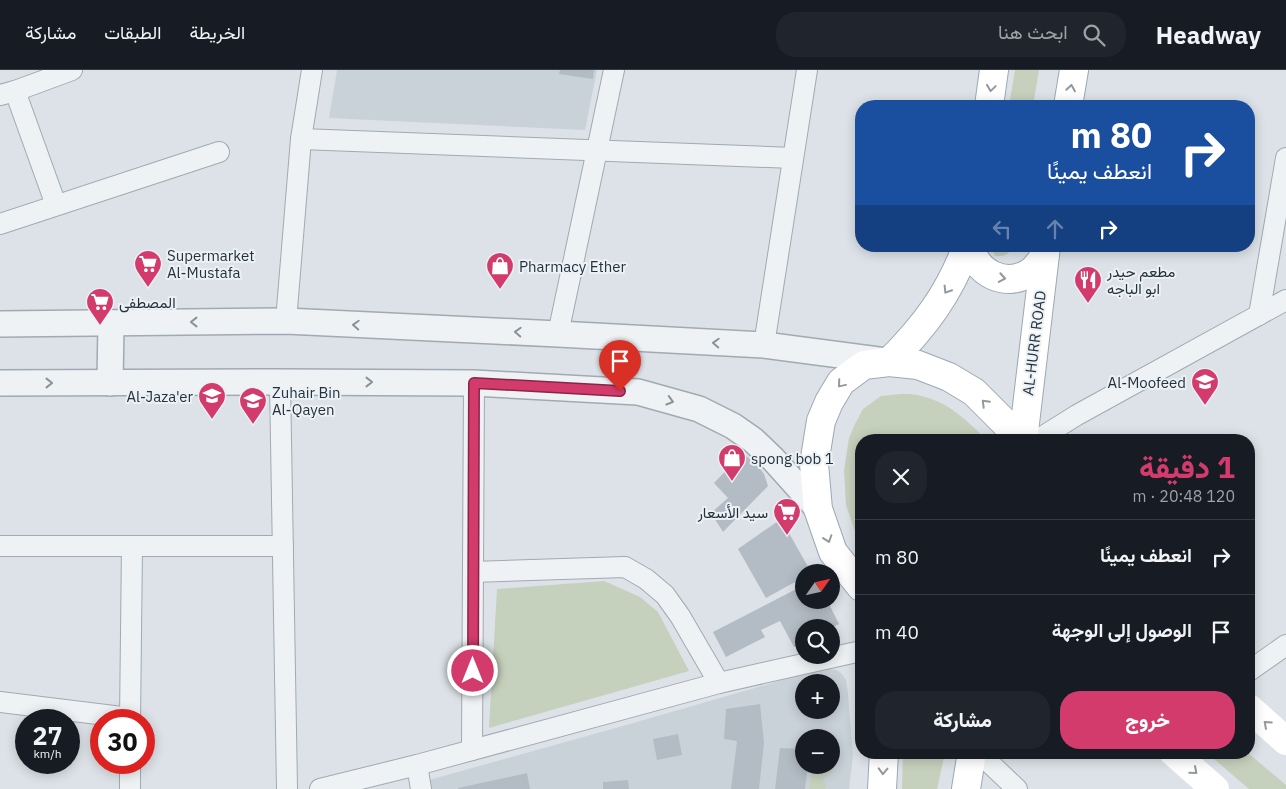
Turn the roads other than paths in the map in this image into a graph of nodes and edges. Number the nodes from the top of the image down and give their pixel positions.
1 (72, 70) edge
2 (312, 70) edge
3 (614, 70) edge
4 (807, 70) edge
5 (994, 70) edge
6 (1074, 70) edge
7 (7, 93) edge
8 (990, 100) edge
9 (1069, 100) edge
10 (301, 139) junction
11 (597, 150) junction
12 (219, 152) dead end
13 (794, 158) junction
14 (1286, 158) edge
15 (56, 205) junction
16 (0, 224) edge
17 (965, 252) edge
18 (970, 252) edge
19 (1045, 252) edge
20 (1045, 252) edge
21 (1286, 300) edge
22 (1259, 315) junction
23 (286, 322) junction
24 (111, 323) junction
25 (0, 324) edge
26 (558, 334) junction
27 (764, 346) junction
28 (889, 362) junction
29 (280, 382) junction
30 (110, 383) junction
31 (474, 383) junction
32 (0, 384) edge
33 (1012, 434) edge
34 (1024, 434) edge
35 (1047, 434) edge
36 (818, 509) junction
37 (0, 546) edge
38 (132, 546) junction
39 (283, 546) junction
40 (473, 572) junction
41 (855, 580) edge
42 (1286, 645) edge
43 (855, 652) edge
44 (1255, 667) edge
45 (719, 684) junction
46 (0, 702) edge
47 (130, 709) edge
48 (1255, 713) edge
49 (90, 714) edge
50 (1286, 741) edge
51 (472, 750) junction
52 (884, 759) edge
53 (971, 759) edge
54 (985, 759) edge
55 (1181, 759) edge
56 (417, 765) junction
57 (130, 774) edge
58 (130, 789) edge
59 (287, 789) edge
60 (320, 789) edge
61 (421, 789) edge
62 (882, 789) edge
63 (966, 789) edge
64 (1017, 789) edge
65 (1215, 789) edge

1 - 7 street
2 - 10 street
3 - 11 street
4 - 13 street
5 -> 8 main road
9 -> 6 main road
7 - 15 street
10 - 11 street
10 - 23 street
11 - 13 street
11 - 26 street
12 - 15 street
13 - 27 street
14 - 22 street
15 - 16 street
17 -> 28 main road
18 -> 19 main road
20 - 34 main road, AL-HURR ROAD
21 - 22 street
22 - 35 street
23 -> 24 street
26 -> 23 street
24 - 25 street
24 - 30 street
27 -> 26 street
27 - 28 street
33 -> 28 main road
28 -> 36 main road
29 - 30 street
29 -> 31 street
29 - 39 street
32 -> 30 street
31 -> 36 street
31 - 40 street
36 -> 41 main road
37 - 38 street
38 - 39 street
38 - 47 street
39 - 59 street
40 - 45 street
40 - 51 street
42 - 44 street
43 - 45 street
45 - 51 street
46 - 49 street
50 -> 48 main road
51 - 56 street
52 -> 62 main road
53 - 63 main road
54 - 64 street
55 -> 65 main road
56 - 60 street
56 - 61 street
57 - 58 street

